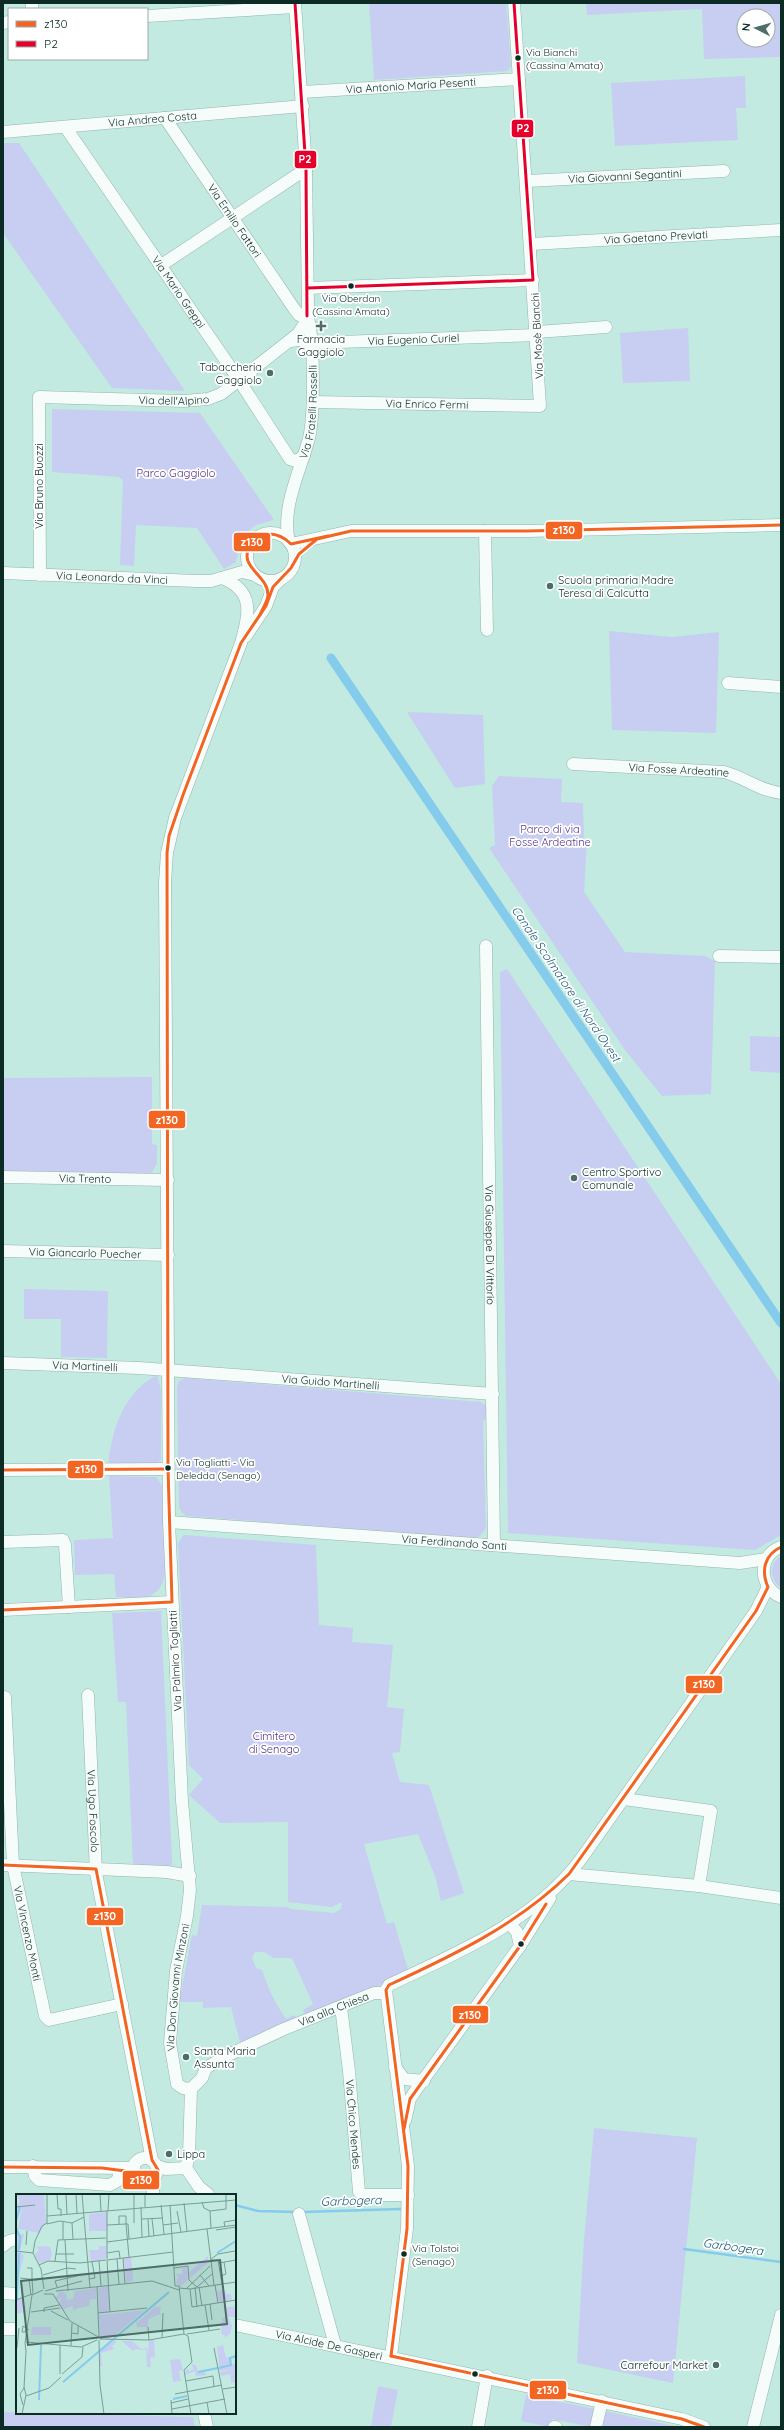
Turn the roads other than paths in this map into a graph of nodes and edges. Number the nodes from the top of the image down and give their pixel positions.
1 (514, 3) edge
2 (295, 5) edge
3 (195, 8) edge
4 (148, 16) edge
5 (519, 79) junction
6 (302, 92) junction
7 (303, 106) junction
8 (165, 118) junction
9 (66, 128) junction
10 (3, 132) edge
11 (306, 169) junction
12 (724, 171) dead end
13 (527, 181) junction
14 (232, 218) junction
15 (781, 230) edge
16 (531, 244) junction
17 (160, 266) junction
18 (533, 280) junction
19 (308, 288) junction
20 (307, 316) junction
21 (606, 327) dead end
22 (537, 333) junction
23 (291, 341) junction
24 (311, 343) junction
25 (239, 380) junction
26 (38, 396) joint
27 (313, 402) junction
28 (540, 406) joint
29 (304, 456) junction
30 (290, 459) junction
31 (295, 483) junction
32 (287, 511) junction
33 (781, 525) edge
34 (485, 531) junction
35 (270, 533) junction
36 (317, 539) junction
37 (290, 543) junction
38 (247, 556) junction
39 (294, 561) junction
40 (3, 573) edge
41 (233, 573) junction
42 (40, 576) junction
43 (258, 577) junction
44 (222, 578) junction
45 (282, 578) junction
46 (268, 596) junction
47 (487, 630) dead end
48 (241, 643) junction
49 (728, 683) dead end
50 (781, 687) edge
51 (573, 764) dead end
52 (781, 792) edge
53 (486, 946) dead end
54 (719, 956) dead end
55 (781, 957) edge
56 (3, 1177) edge
57 (168, 1180) junction
58 (3, 1251) edge
59 (168, 1255) junction
60 (3, 1363) edge
61 (168, 1371) junction
62 (493, 1394) junction
63 (168, 1469) junction
64 (3, 1470) edge
65 (169, 1522) junction
66 (3, 1542) edge
67 (494, 1545) junction
68 (781, 1547) edge
69 (766, 1559) junction
70 (740, 1563) junction
71 (766, 1581) junction
72 (780, 1597) edge
73 (172, 1602) junction
74 (69, 1607) junction
75 (3, 1610) edge
76 (756, 1611) junction
77 (88, 1695) dead end
78 (5, 1698) dead end
79 (624, 1799) junction
80 (187, 1860) junction
81 (8, 1865) edge
82 (96, 1869) junction
83 (167, 1872) junction
84 (569, 1874) junction
85 (190, 1876) junction
86 (699, 1886) junction
87 (555, 1890) junction
88 (781, 1898) edge
89 (508, 1923) junction
90 (520, 1946) junction
91 (385, 1993) junction
92 (122, 2004) junction
93 (341, 2007) junction
94 (395, 2067) junction
95 (424, 2081) junction
96 (190, 2089) junction
97 (404, 2129) junction
98 (33, 2166) junction
99 (3, 2167) edge
100 (102, 2168) junction
101 (186, 2168) junction
102 (121, 2170) junction
103 (133, 2170) junction
104 (155, 2172) junction
105 (92, 2190) edge
106 (149, 2194) edge
107 (153, 2194) edge
108 (208, 2194) dead end
109 (408, 2195) junction
110 (299, 2214) dead end
111 (16, 2239) edge
112 (3, 2246) edge
113 (3, 2293) edge
114 (16, 2294) edge
115 (781, 2315) edge
116 (236, 2325) edge
117 (3, 2329) edge
118 (16, 2329) edge
119 (335, 2345) junction
120 (391, 2356) junction
121 (487, 2376) junction
122 (602, 2401) junction
123 (758, 2411) junction
124 (204, 2414) edge
125 (208, 2427) edge
126 (478, 2427) edge
127 (596, 2427) edge
128 (704, 2427) edge
129 (753, 2427) edge
130 (764, 2427) edge

1 - 5 street, Via Mosè Bianchi
2 - 3 street
2 - 6 street
3 - 4 street
5 - 6 street, Via Antonio Maria Pesenti
5 - 13 street, Via Mosè Bianchi
6 - 7 street
7 - 8 street, Via Andrea Costa
7 - 11 street
8 - 9 street, Via Andrea Costa
8 - 14 street, Via Emilio Fattori
9 - 10 street, Via Andrea Costa
9 - 17 street, Via Mario Greppi
11 - 14 street
11 - 19 street
12 - 13 street, Via Giovanni Segantini
13 - 16 street, Via Mosè Bianchi
14 - 17 street
14 - 20 street, Via Emilio Fattori
15 - 16 street, Via Gaetano Previati
16 - 18 street, Via Mosè Bianchi
17 - 25 street, Via Mario Greppi
18 - 19 street
18 - 22 street, Via Mosè Bianchi
19 - 20 street
20 - 23 street, Via dell'Alpino
20 - 24 street, Via Fratelli Rosselli
21 - 22 street, Via Eugenio Curiel
22 - 24 street, Via Eugenio Curiel
22 - 28 street, Via Mosè Bianchi
23 - 24 street, Via Eugenio Curiel
23 - 25 street, Via dell'Alpino
24 - 27 street, Via Fratelli Rosselli
25 - 26 street, Via dell'Alpino
25 - 30 street, Via Mario Greppi
26 - 42 street, Via Bruno Buozzi
27 - 28 street, Via Enrico Fermi
27 - 29 street, Via Fratelli Rosselli
29 - 30 street
29 - 31 street, Via Fratelli Rosselli
30 - 31 street, Via Mario Greppi
31 - 32 street, Via Fratelli Rosselli
32 - 35 street
32 - 37 street
33 - 34 street
34 - 36 street
34 - 47 street
35 - 37 street
35 - 38 street
36 - 37 street
36 - 39 street
37 - 39 street
38 - 41 street, Via Leonardo da Vinci
38 - 43 street
39 - 45 street
40 - 42 street, Via Leonardo da Vinci
41 - 43 street, Via Leonardo da Vinci
41 - 44 street, Via Leonardo da Vinci
42 - 44 street, Via Leonardo da Vinci
43 - 45 street
43 - 46 street
44 - 48 street, Via Palmiro Togliatti
45 - 46 street, Via Palmiro Togliatti
46 - 48 street, Via Palmiro Togliatti
48 - 57 street, Via Palmiro Togliatti
49 - 50 street
51 - 52 street, Via Fosse Ardeatine
53 - 62 street, Via Giuseppe Di Vittorio
54 - 55 street
56 - 57 street, Via Trento
57 - 59 street, Via Palmiro Togliatti
58 - 59 street, Via Giancarlo Puecher
59 - 61 street, Via Palmiro Togliatti
60 - 61 street, Via Martinelli
61 - 62 street, Via Guido Martinelli
61 - 63 street, Via Palmiro Togliatti
62 - 67 street, Via Giuseppe Di Vittorio
63 - 64 street
63 - 65 street, Via Palmiro Togliatti
65 - 67 street, Via Ferdinando Santi
65 - 73 street, Via Palmiro Togliatti
66 - 74 street
67 - 70 street, Via Ferdinando Santi
68 - 69 street
69 - 70 street, Via Ferdinando Santi
69 - 71 street, Via alla Chiesa
70 - 71 street, Via Ferdinando Santi
71 - 72 street, Via Ferdinando Santi
71 - 76 street, Via alla Chiesa
72 - 76 street, Via alla Chiesa
73 - 74 street
73 - 80 street, Via Palmiro Togliatti
74 - 75 street
76 - 79 street, Via alla Chiesa
77 - 82 street, Via Ugo Foscolo
78 - 81 street, Via Vincenzo Monti
79 - 84 street, Via alla Chiesa
79 - 86 street
80 - 83 street
80 - 85 street, Via Palmiro Togliatti
81 - 82 street
81 - 92 street, Via Vincenzo Monti
82 - 83 street
82 - 92 street, Via Ugo Foscolo
83 - 85 street
84 - 86 street
84 - 87 street, Via alla Chiesa
85 - 96 street, Via Don Giovanni Minzoni
86 - 88 street
87 - 89 street, Via alla Chiesa
87 - 90 street
89 - 90 street
89 - 91 street, Via alla Chiesa
90 - 95 street
91 - 93 street, Via alla Chiesa
91 - 94 street
92 - 104 street, Via Ugo Foscolo
93 - 96 street, Via alla Chiesa
93 - 109 street, Via Chico Mendes
94 - 95 street
94 - 97 street
95 - 97 street
96 - 101 street
97 - 109 street
98 - 99 street
98 - 100 street
98 - 105 street
100 - 102 street
100 - 103 street
101 - 104 street
101 - 108 street
102 - 103 street
102 - 105 street
103 - 104 street
103 - 104 street
104 - 106 street
104 - 107 street
109 - 120 street
110 - 119 street
111 - 112 street
113 - 114 street
115 - 123 street
116 - 119 street, Via Alcide De Gasperi
117 - 118 street
119 - 120 street, Via Alcide De Gasperi
120 - 121 street, Via Alcide De Gasperi
121 - 122 street, Via Alcide De Gasperi
121 - 126 street
122 - 127 street
122 - 128 street, Via Alcide De Gasperi
123 - 129 street
123 - 130 street
124 - 125 street

